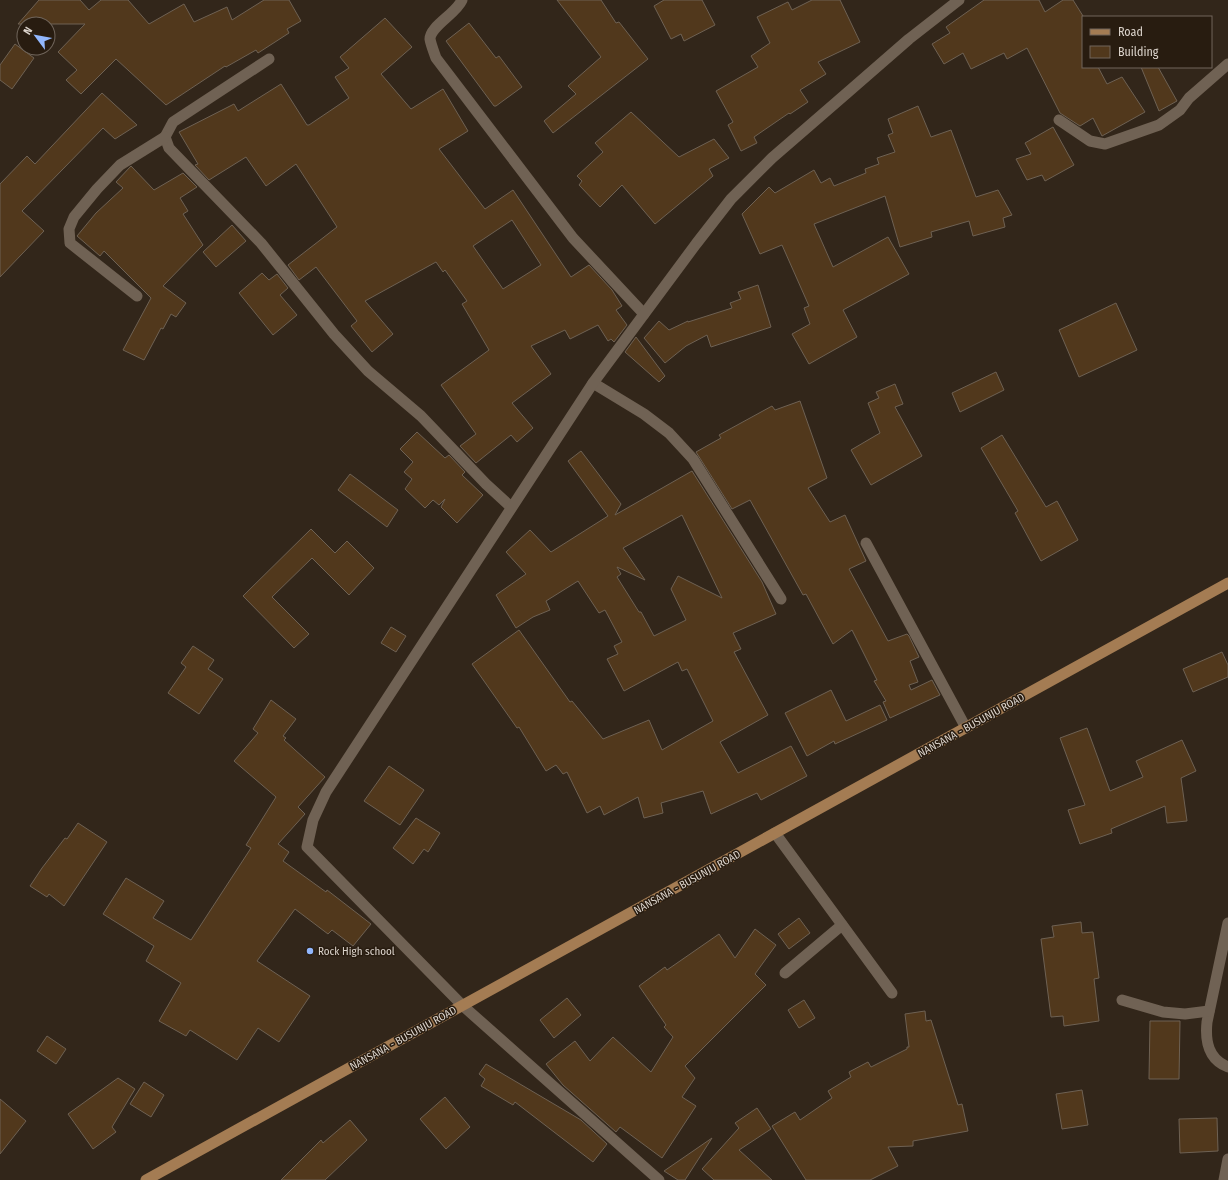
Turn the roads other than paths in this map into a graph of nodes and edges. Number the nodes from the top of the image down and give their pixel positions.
1 (462, 0) edge
2 (959, 0) edge
3 (270, 59) dead end
4 (1228, 64) edge
5 (1059, 120) dead end
6 (165, 137) junction
7 (137, 296) dead end
8 (644, 314) junction
9 (593, 383) junction
10 (511, 508) junction
11 (866, 543) dead end
12 (1228, 583) edge
13 (781, 599) dead end
14 (966, 728) junction
15 (775, 833) junction
16 (1228, 923) edge
17 (842, 925) junction
18 (785, 973) dead end
19 (892, 993) dead end
20 (1122, 1000) dead end
21 (462, 1005) junction
22 (1209, 1011) junction
23 (1228, 1067) edge
24 (1228, 1159) edge
25 (146, 1180) edge
26 (659, 1180) edge
27 (1224, 1180) edge

1 - 8 street
2 - 8 street
3 - 6 street
4 - 5 street
6 - 7 street
6 - 10 street
8 - 9 street
9 - 10 street
9 - 13 street
10 - 21 street
11 - 14 street
12 - 14 main road, NANSANA - BUSUNJU ROAD
14 - 15 main road, NANSANA - BUSUNJU ROAD
15 - 17 street
15 - 21 main road, NANSANA - BUSUNJU ROAD
16 - 22 street
17 - 18 street
17 - 19 street
20 - 22 street
21 - 25 main road, NANSANA - BUSUNJU ROAD
21 - 26 street
22 - 23 street
24 - 27 street

